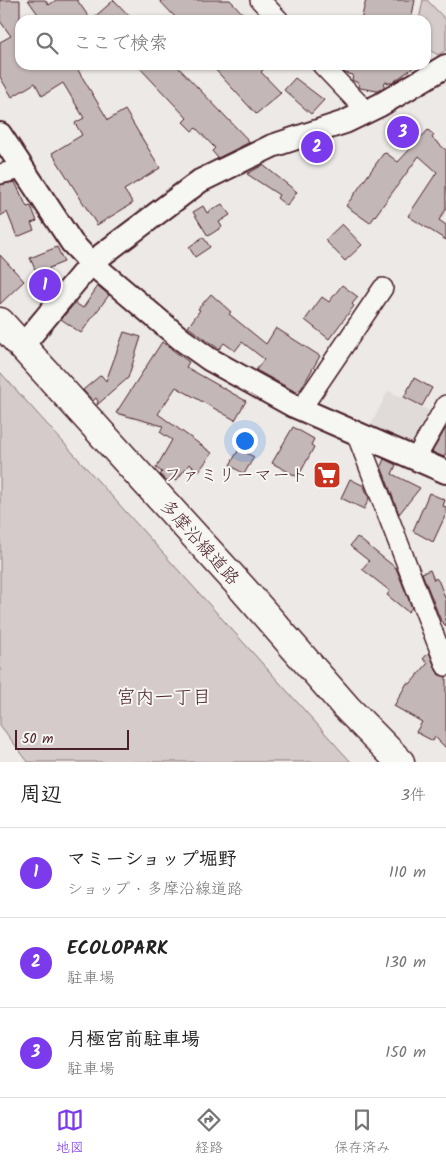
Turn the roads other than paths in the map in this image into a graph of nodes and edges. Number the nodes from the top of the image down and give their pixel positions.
1 (260, 0) edge
2 (274, 15) edge
3 (446, 66) edge
4 (327, 70) edge
5 (366, 111) junction
6 (0, 134) edge
7 (22, 169) junction
8 (0, 174) edge
9 (91, 263) junction
10 (383, 288) dead end
11 (0, 322) edge
12 (23, 345) junction
13 (446, 405) edge
14 (301, 409) junction
15 (356, 433) junction
16 (416, 458) junction
17 (446, 472) edge
18 (441, 644) edge
19 (446, 666) edge
20 (400, 762) edge

1 - 2 street
3 - 5 street
4 - 5 street
5 - 9 street
6 - 7 street
7 - 8 street
7 - 9 street
9 - 12 street
9 - 14 street
10 - 14 street
11 - 12 main road, 多摩沿線道路
12 - 20 main road, 多摩沿線道路
13 - 16 street
14 - 15 street
15 - 16 street
15 - 18 street
16 - 17 street
18 - 19 street

